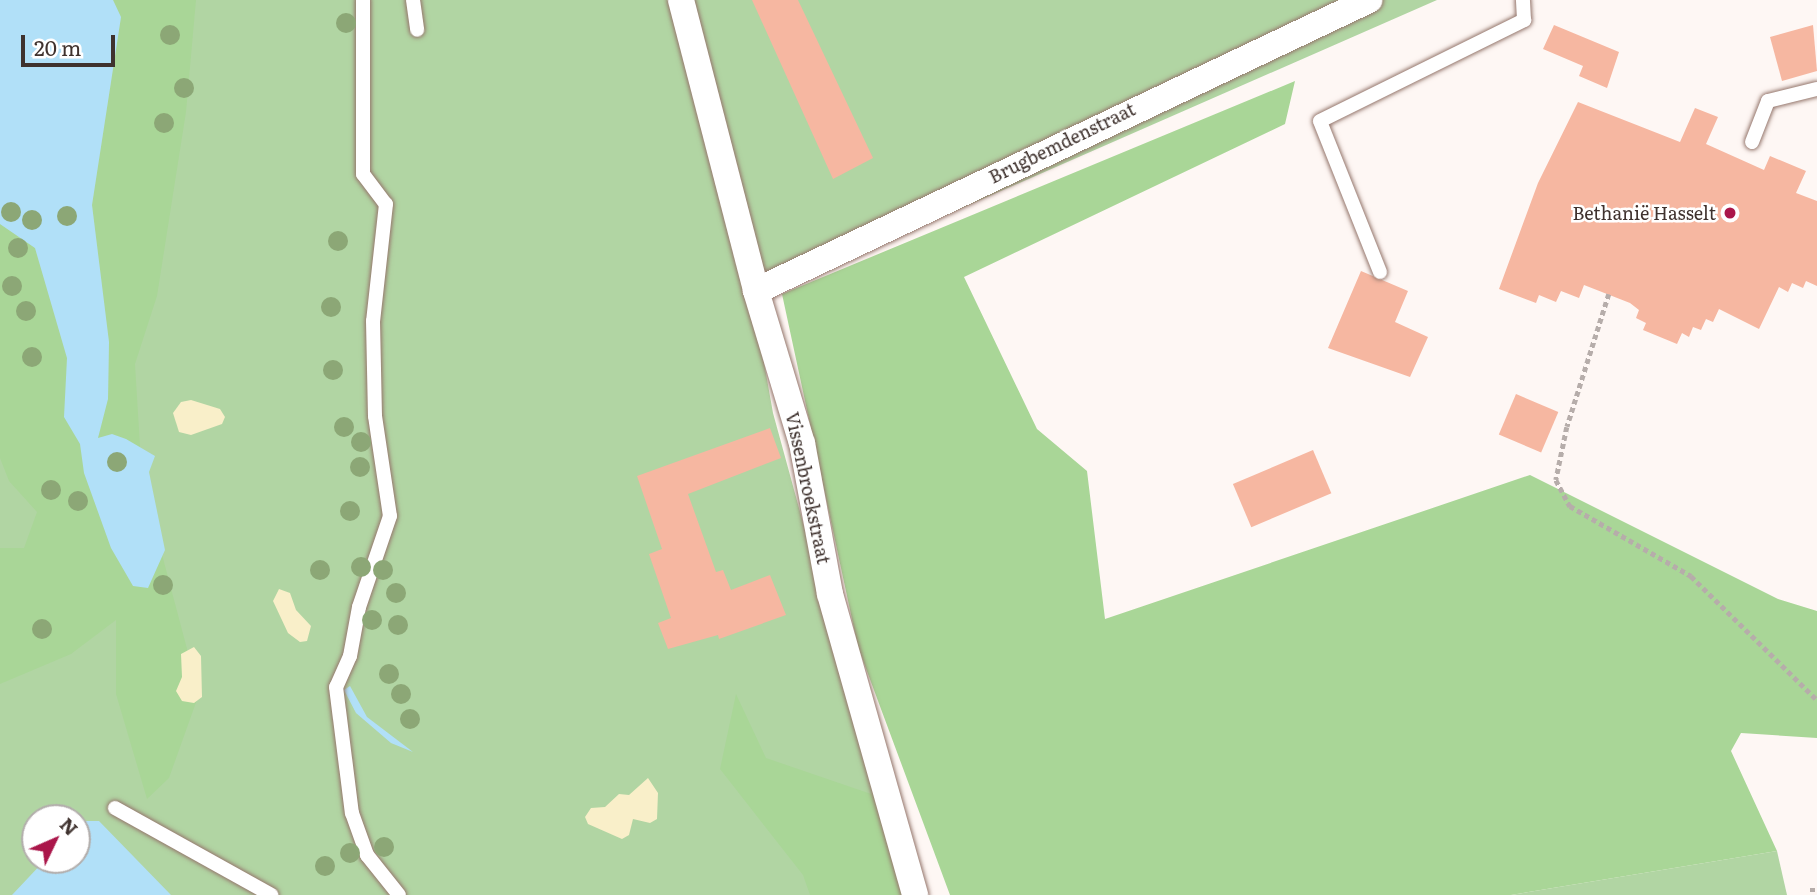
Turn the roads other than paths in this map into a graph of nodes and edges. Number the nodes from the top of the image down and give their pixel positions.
1 (363, 0) edge
2 (413, 0) edge
3 (681, 0) edge
4 (1369, 0) edge
5 (1523, 0) edge
6 (417, 30) dead end
7 (1817, 89) edge
8 (1752, 142) dead end
9 (1380, 272) dead end
10 (757, 291) junction
11 (115, 808) dead end
12 (271, 895) edge
13 (399, 895) edge
14 (915, 895) edge

1 - 13 lane
2 - 6 lane
3 - 10 street, Vissenbroekstraat
4 - 10 street, Brugbemdenstraat
5 - 9 lane
7 - 8 lane
10 - 14 street, Vissenbroekstraat
11 - 12 lane

